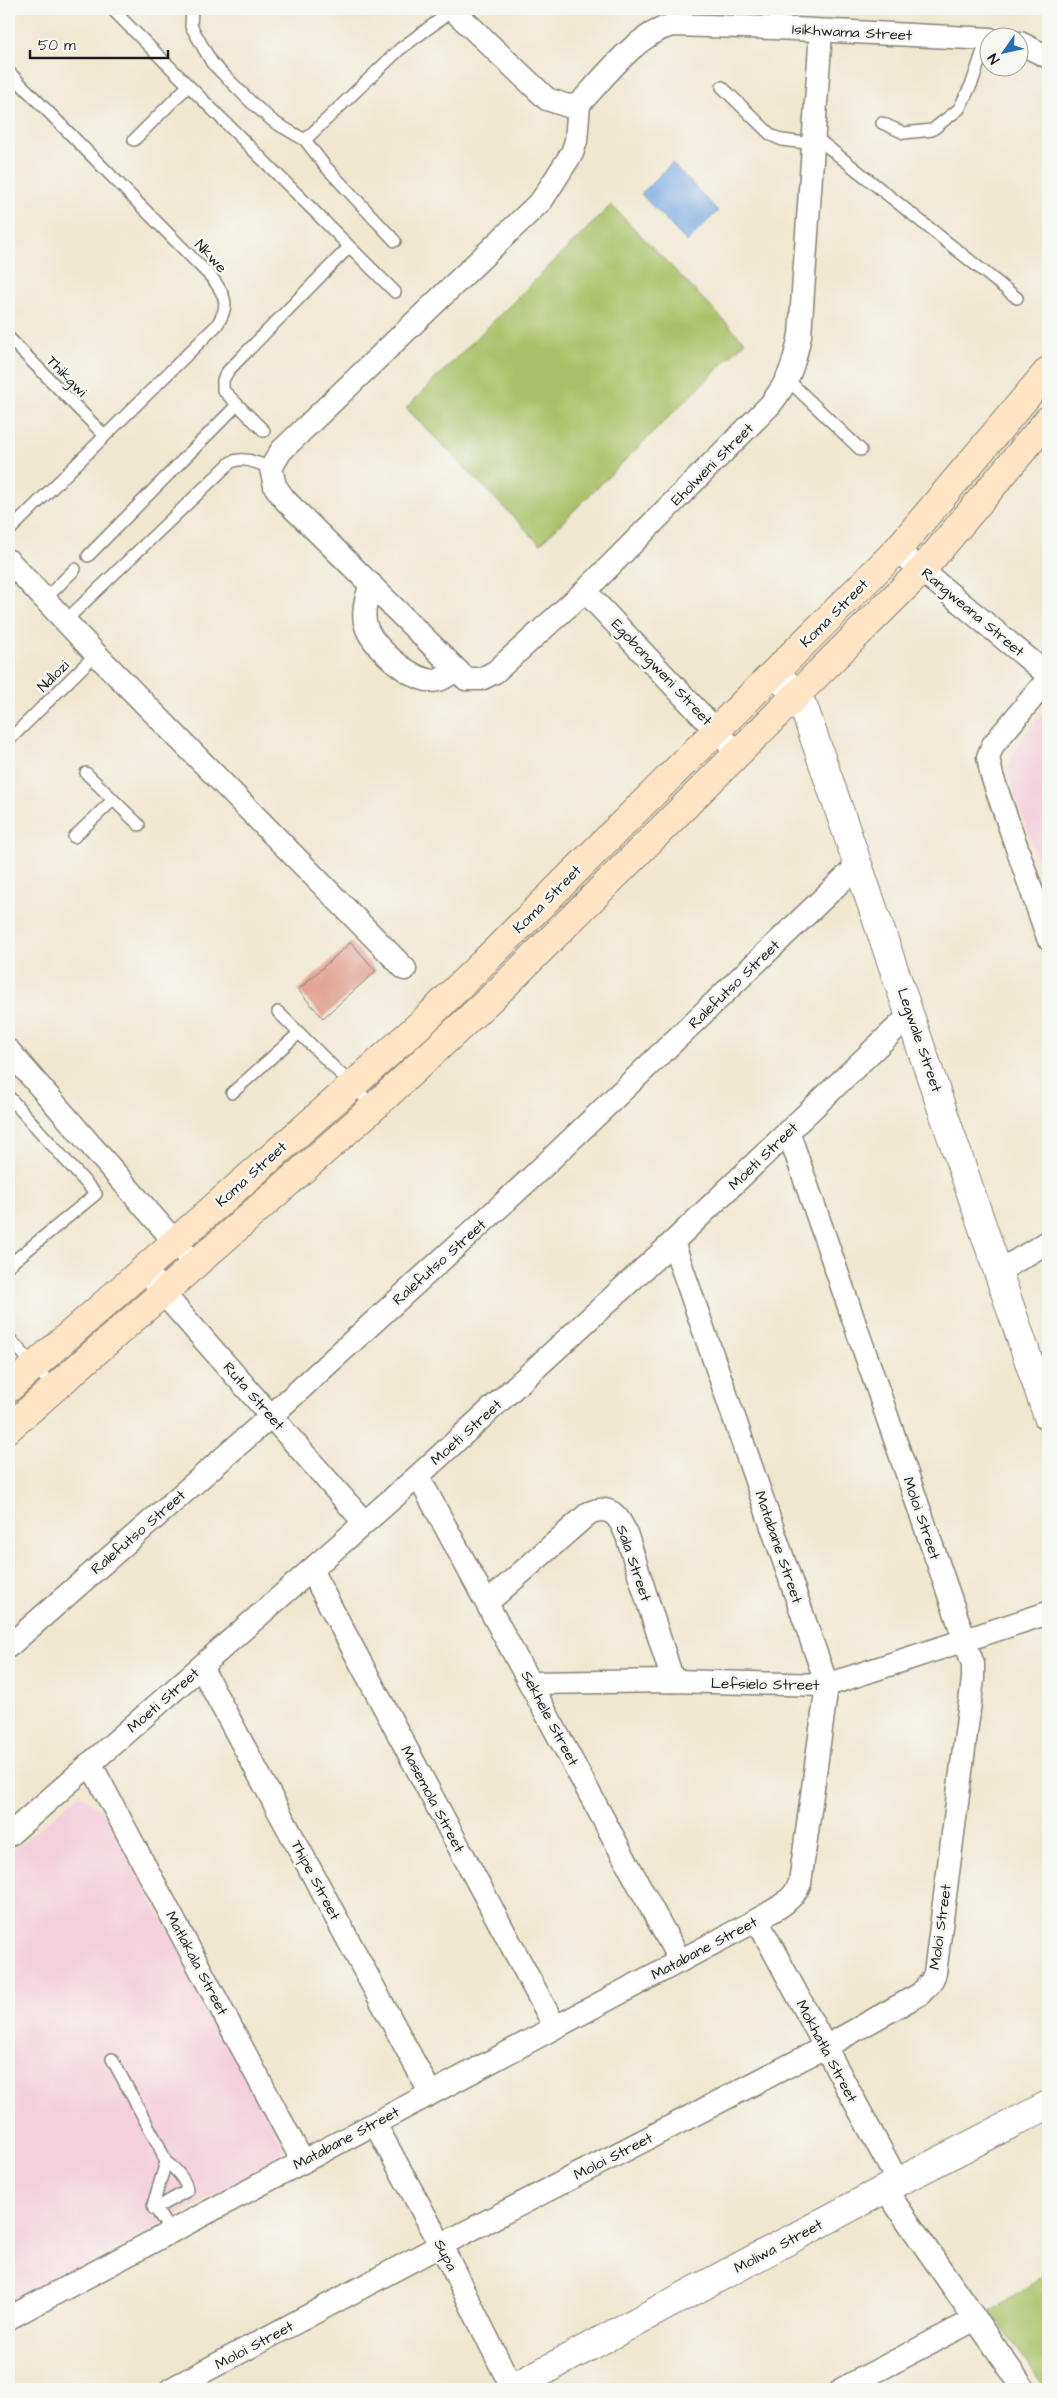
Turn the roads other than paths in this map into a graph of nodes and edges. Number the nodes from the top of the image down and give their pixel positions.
1 (112, 9) edge
2 (192, 9) edge
3 (453, 10) edge
4 (776, 18) edge
5 (821, 31) junction
6 (980, 39) edge
7 (1030, 49) edge
8 (1048, 57) edge
9 (980, 61) edge
10 (9, 72) edge
11 (188, 86) junction
12 (722, 88) dead end
13 (579, 104) junction
14 (882, 123) dead end
15 (134, 140) dead end
16 (305, 140) junction
17 (814, 140) junction
18 (395, 241) dead end
19 (349, 247) junction
20 (394, 292) dead end
21 (1017, 298) dead end
22 (9, 338) edge
23 (1048, 372) edge
24 (788, 380) junction
25 (237, 405) junction
26 (1048, 420) edge
27 (264, 431) dead end
28 (104, 435) junction
29 (861, 450) dead end
30 (270, 468) junction
31 (9, 531) edge
32 (897, 550) junction
33 (88, 556) dead end
34 (9, 561) edge
35 (75, 569) dead end
36 (922, 570) junction
37 (371, 584) junction
38 (585, 591) junction
39 (45, 599) junction
40 (65, 621) junction
41 (96, 654) junction
42 (456, 670) junction
43 (775, 672) junction
44 (1048, 677) edge
45 (797, 695) junction
46 (716, 731) junction
47 (9, 740) edge
48 (738, 754) junction
49 (86, 773) dead end
50 (113, 800) junction
51 (139, 825) dead end
52 (74, 837) dead end
53 (858, 864) junction
54 (1048, 938) edge
55 (405, 969) dead end
56 (278, 1012) dead end
57 (911, 1014) junction
58 (299, 1033) junction
59 (9, 1051) edge
60 (352, 1086) junction
61 (232, 1093) dead end
62 (9, 1097) edge
63 (374, 1107) junction
64 (788, 1131) junction
65 (174, 1242) junction
66 (674, 1242) junction
67 (1048, 1242) edge
68 (9, 1265) edge
69 (195, 1265) junction
70 (144, 1268) junction
71 (999, 1271) junction
72 (163, 1293) junction
73 (9, 1338) edge
74 (33, 1367) junction
75 (9, 1388) edge
76 (54, 1388) junction
77 (1047, 1410) edge
78 (272, 1415) junction
79 (9, 1428) edge
80 (418, 1476) junction
81 (364, 1522) junction
82 (311, 1570) junction
83 (488, 1602) junction
84 (1048, 1613) edge
85 (964, 1641) junction
86 (9, 1646) edge
87 (201, 1667) junction
88 (673, 1682) junction
89 (531, 1683) junction
90 (827, 1685) junction
91 (90, 1763) junction
92 (9, 1835) edge
93 (757, 1920) junction
94 (680, 1961) junction
95 (555, 2027) junction
96 (825, 2047) junction
97 (112, 2059) dead end
98 (430, 2092) junction
99 (1048, 2105) edge
100 (375, 2124) junction
101 (166, 2162) junction
102 (303, 2162) junction
103 (892, 2186) junction
104 (154, 2209) junction
105 (171, 2232) junction
106 (442, 2245) junction
107 (9, 2318) edge
108 (974, 2320) junction
109 (171, 2389) edge
110 (511, 2389) edge
111 (842, 2389) edge
112 (1024, 2389) edge

1 - 11 lane
2 - 16 lane
3 - 13 street
3 - 16 lane
4 - 5 street, Isikhwama Street
4 - 13 street, Isikhwama Street
5 - 6 street, Isikhwama Street
5 - 17 street, Eholweni Street
7 - 8 street
9 - 14 lane
10 - 28 lane, Nkwe
11 - 15 lane
11 - 19 lane
12 - 17 lane
13 - 30 street
16 - 18 lane
17 - 21 lane
17 - 24 street, Eholweni Street
19 - 20 lane
19 - 25 lane
22 - 28 lane, Thikgwi
23 - 32 main road, Koma Street
24 - 29 lane
24 - 38 street, Eholweni Street
25 - 27 lane
25 - 33 lane
26 - 36 main road, Koma Street
28 - 31 lane, Nkwe
30 - 37 street, Eholweni Street
30 - 40 lane
32 - 36 street, Rangweana Street
32 - 43 main road, Koma Street
34 - 39 street
35 - 39 lane
36 - 44 street, Rangweana Street
36 - 45 main road, Koma Street
37 - 42 street, Eholweni Street
37 - 42 street
38 - 42 street, Eholweni Street
38 - 46 street, Egobongweni Street
39 - 40 street
40 - 41 street
41 - 47 lane, Ndlozi
41 - 55 street
43 - 45 street, Legwale Street
43 - 46 main road, Koma Street
44 - 54 street
45 - 48 main road, Koma Street
45 - 53 street, Legwale Street
46 - 48 street, Egobongweni Street
46 - 60 main road, Koma Street
48 - 63 main road, Koma Street
49 - 50 lane
50 - 51 lane
50 - 52 lane
53 - 57 street, Legwale Street
53 - 78 street, Ralefutso Street
56 - 58 lane
57 - 64 street, Moeti Street
57 - 71 street, Legwale Street
58 - 60 lane
58 - 61 lane
59 - 65 street
60 - 63 lane
60 - 65 main road, Koma Street
62 - 68 lane
63 - 69 main road, Koma Street
64 - 66 street, Moeti Street
64 - 85 street, Moloi Street
65 - 69 street
65 - 70 main road, Koma Street
66 - 80 street, Moeti Street
66 - 90 street, Matabane Street
67 - 71 street
69 - 72 main road, Koma Street
70 - 72 street, Ruta Street
70 - 74 main road, Koma Street
71 - 77 street, Legwale Street
72 - 76 main road, Koma Street
72 - 78 street, Ruta Street
73 - 74 lane
74 - 75 main road, Koma Street
74 - 76 lane
76 - 79 main road, Koma Street
78 - 81 street, Ruta Street
78 - 86 street, Ralefutso Street
80 - 81 street, Moeti Street
80 - 83 street, Sekhele Street
81 - 82 street, Moeti Street
82 - 87 street, Moeti Street
82 - 95 street, Masemola Street
83 - 88 street, Sala Street
83 - 89 street, Sekhele Street
84 - 85 street, Lefsielo Street
85 - 90 street, Lefsielo Street
85 - 96 street, Moloi Street
87 - 91 street, Moeti Street
87 - 98 street, Thipe Street
88 - 89 street, Lefsielo Street
88 - 90 street, Lefsielo Street
89 - 94 street, Sekhele Street
90 - 93 street, Matabane Street
91 - 92 street, Moeti Street
91 - 102 street, Matlakala Street
93 - 94 street, Matabane Street
93 - 96 street, Mokhatla Street
94 - 95 street, Matabane Street
95 - 98 street, Matabane Street
96 - 103 street, Mokhatla Street
96 - 106 street, Moloi Street
97 - 101 lane
98 - 100 street, Matabane Street
99 - 103 street, Moliwa Street
100 - 102 street, Matabane Street
100 - 106 street, Supa
101 - 104 lane
101 - 104 lane
102 - 105 street, Matabane Street
103 - 108 street, Mokhatla Street
103 - 110 street, Moliwa Street
104 - 105 lane
105 - 107 street, Matabane Street
106 - 109 street, Moloi Street
106 - 110 street, Supa
108 - 111 street
108 - 112 street, Mokhatla Street

